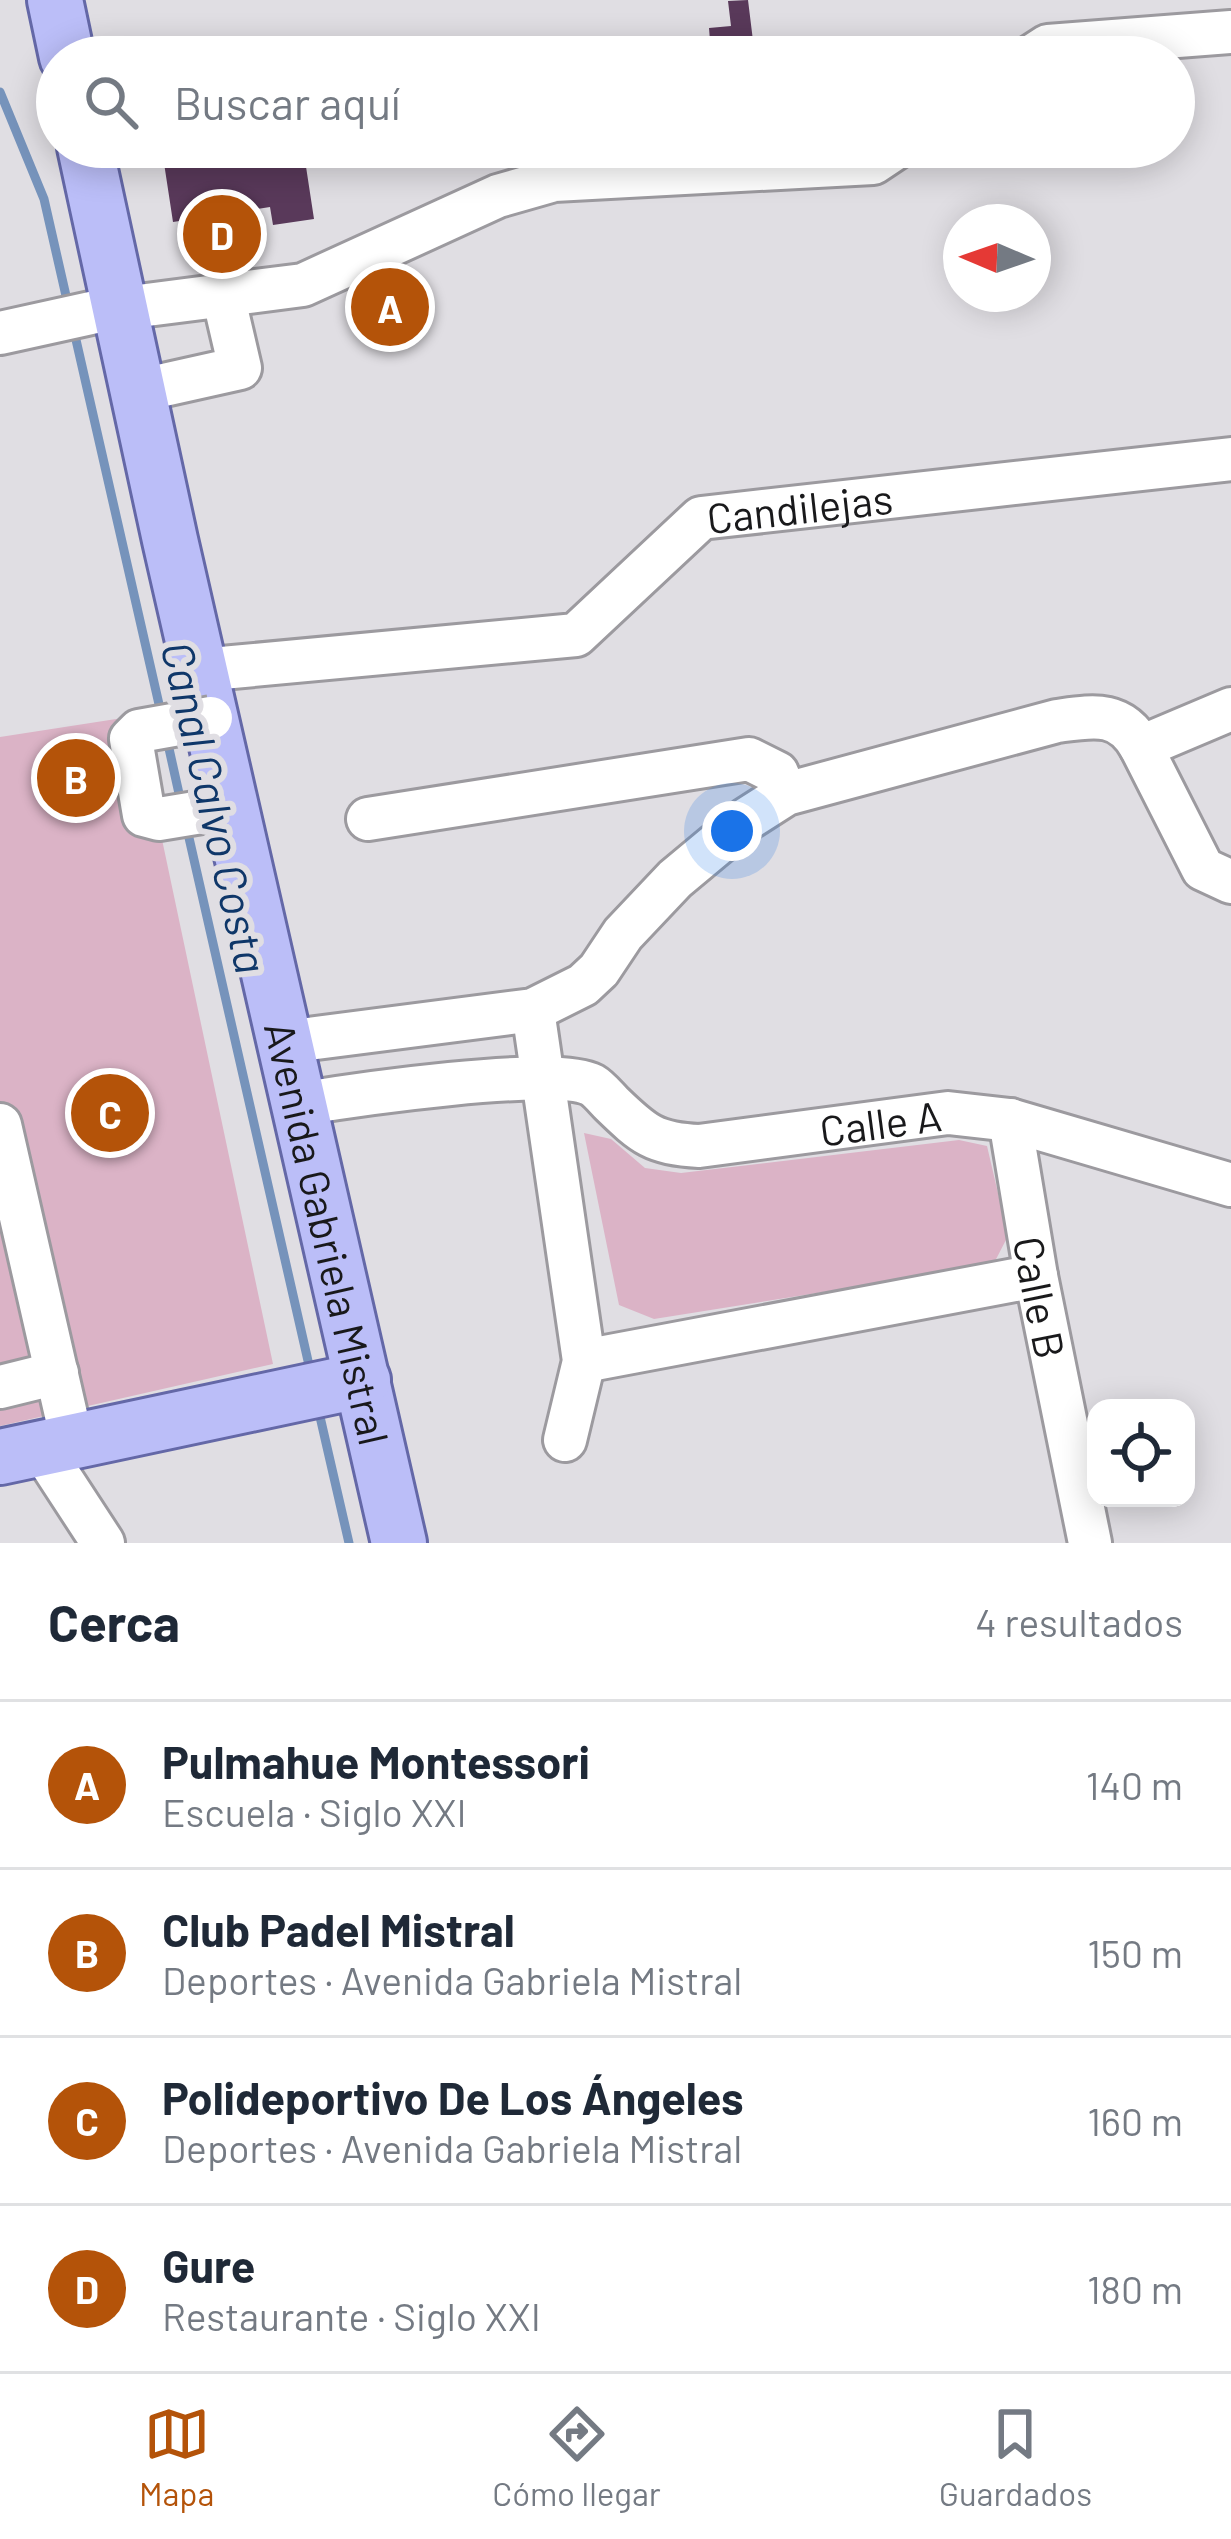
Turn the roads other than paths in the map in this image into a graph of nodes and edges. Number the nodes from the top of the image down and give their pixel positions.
1 (55, 0) edge
2 (1231, 32) edge
3 (63, 36) edge
4 (1179, 36) edge
5 (89, 168) edge
6 (793, 168) edge
7 (223, 295) junction
8 (106, 310) junction
9 (20, 328) edge
10 (137, 391) junction
11 (1231, 460) edge
12 (1231, 709) edge
13 (187, 710) junction
14 (1142, 747) junction
15 (786, 794) junction
16 (203, 812) junction
17 (368, 820) dead end
18 (1231, 882) edge
19 (532, 1010) junction
20 (285, 1042) junction
21 (542, 1078) junction
22 (299, 1104) junction
23 (1010, 1120) junction
24 (0, 1125) edge
25 (1231, 1185) edge
26 (1036, 1276) junction
27 (584, 1360) junction
28 (57, 1373) junction
29 (332, 1385) junction
30 (0, 1387) edge
31 (566, 1440) dead end
32 (38, 1449) edge
33 (103, 1543) edge
34 (399, 1543) edge
35 (1090, 1543) edge

1 - 3 main road
2 - 4 street
5 - 8 main road, Avenida Gabriela Mistral
6 - 7 street
7 - 8 street
7 - 10 street
8 - 9 street
8 - 10 main road, Avenida Gabriela Mistral
10 - 13 main road, Avenida Gabriela Mistral
11 - 13 street, Candilejas
12 - 14 street
13 - 16 main road, Avenida Gabriela Mistral
13 - 16 street
14 - 15 street
14 - 18 street
15 - 17 street
15 - 19 street
16 - 20 main road, Avenida Gabriela Mistral
19 - 20 street
19 - 21 street
20 - 22 main road, Avenida Gabriela Mistral
21 - 22 street, Calle A
21 - 23 street, Calle A
21 - 27 street
22 - 29 main road, Avenida Gabriela Mistral
23 - 25 street, Calle A
23 - 26 street, Calle B
24 - 28 street
26 - 27 street
26 - 35 street, Calle B
27 - 31 street
28 - 30 street
28 - 32 street
29 - 32 main road
29 - 34 main road, Avenida Gabriela Mistral
32 - 33 street

